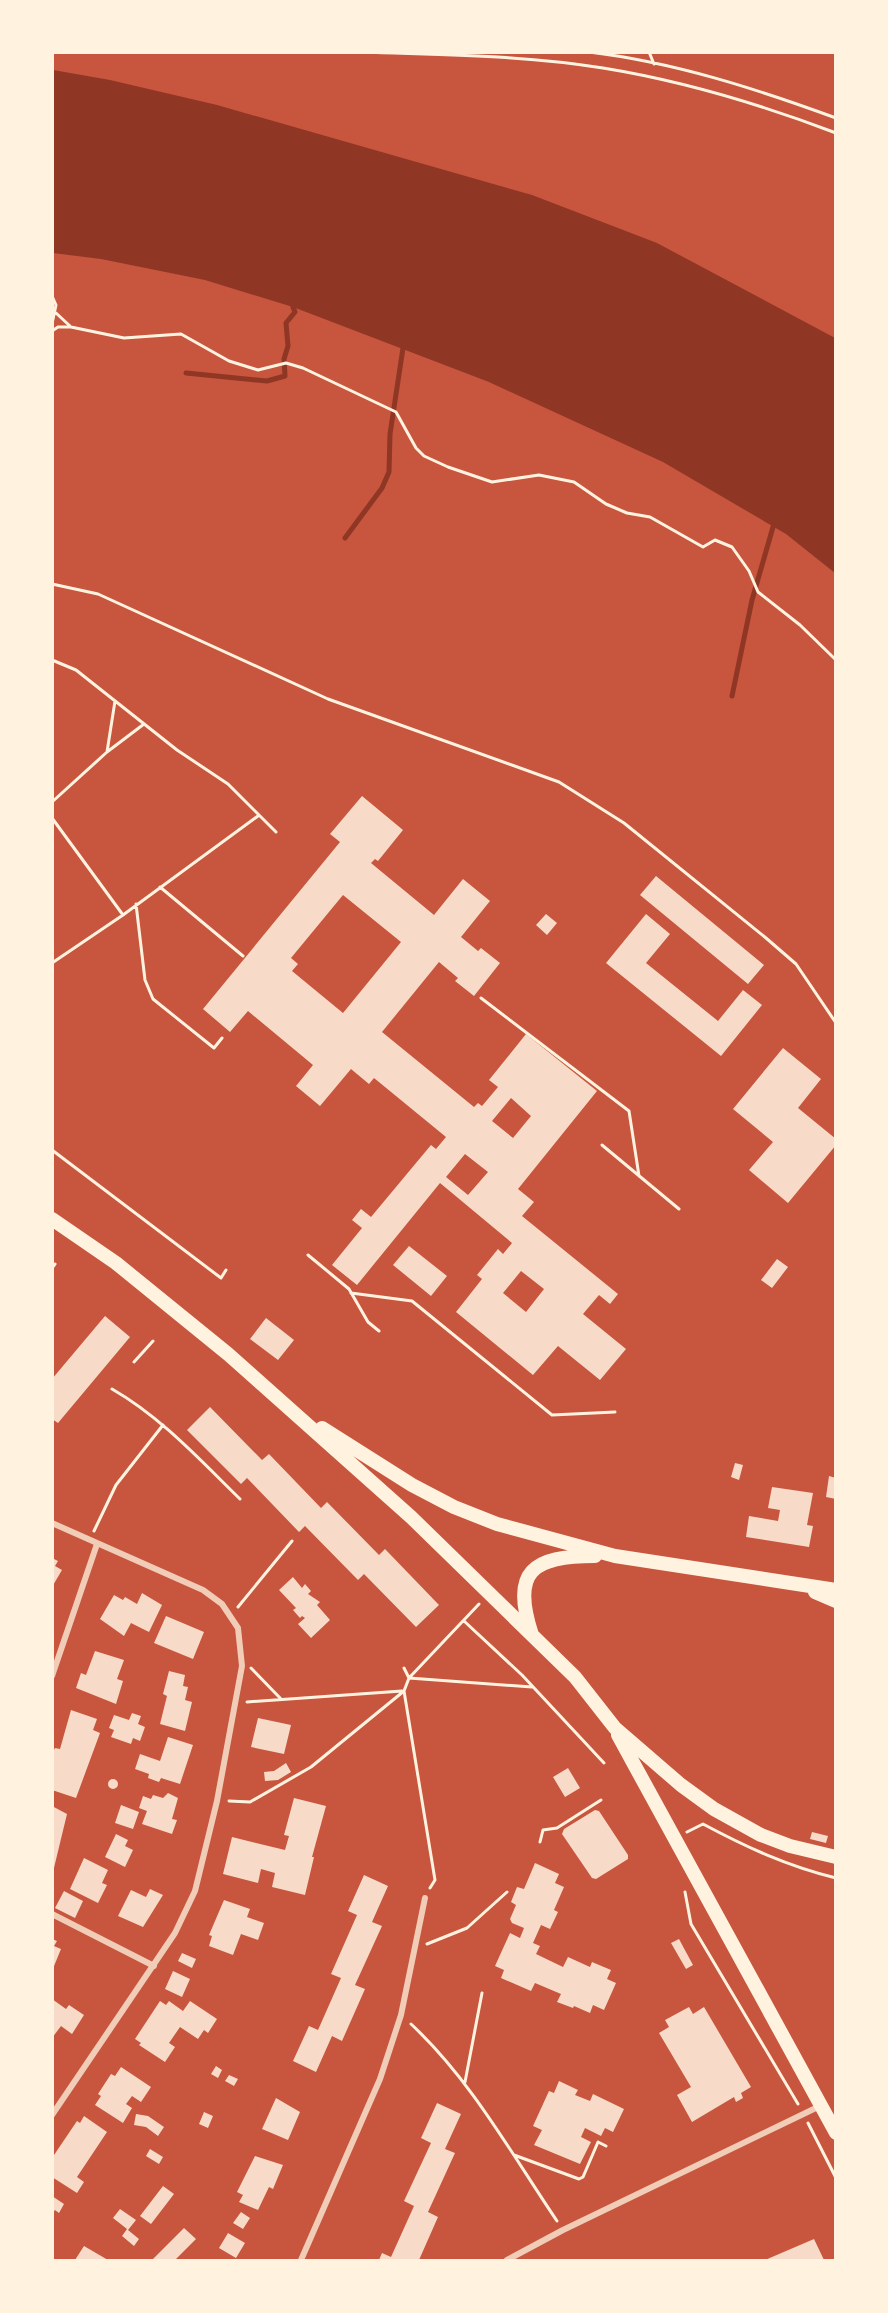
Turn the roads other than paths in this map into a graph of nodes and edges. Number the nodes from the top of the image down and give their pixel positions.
1 (52, 1219) edge
2 (261, 1382) junction
3 (52, 1523) edge
4 (97, 1544) junction
5 (615, 1556) junction
6 (802, 1587) junction
7 (836, 1590) edge
8 (836, 1601) edge
9 (532, 1637) junction
10 (52, 1676) edge
11 (615, 1728) junction
12 (836, 1857) edge
13 (425, 1898) road end
14 (52, 1914) edge
15 (154, 1966) junction
16 (821, 2105) junction
17 (52, 2115) edge
18 (836, 2133) edge
19 (302, 2260) edge
20 (507, 2260) edge

1 - 2 main road
2 - 5 main road
2 - 9 main road
3 - 4 street
4 - 10 street
4 - 15 street
5 - 6 main road
5 - 9 main road
6 - 7 main road
6 - 8 main road
9 - 11 main road
11 - 12 main road
11 - 16 main road
13 - 19 street
14 - 15 street
15 - 17 street
16 - 18 main road
16 - 20 street

